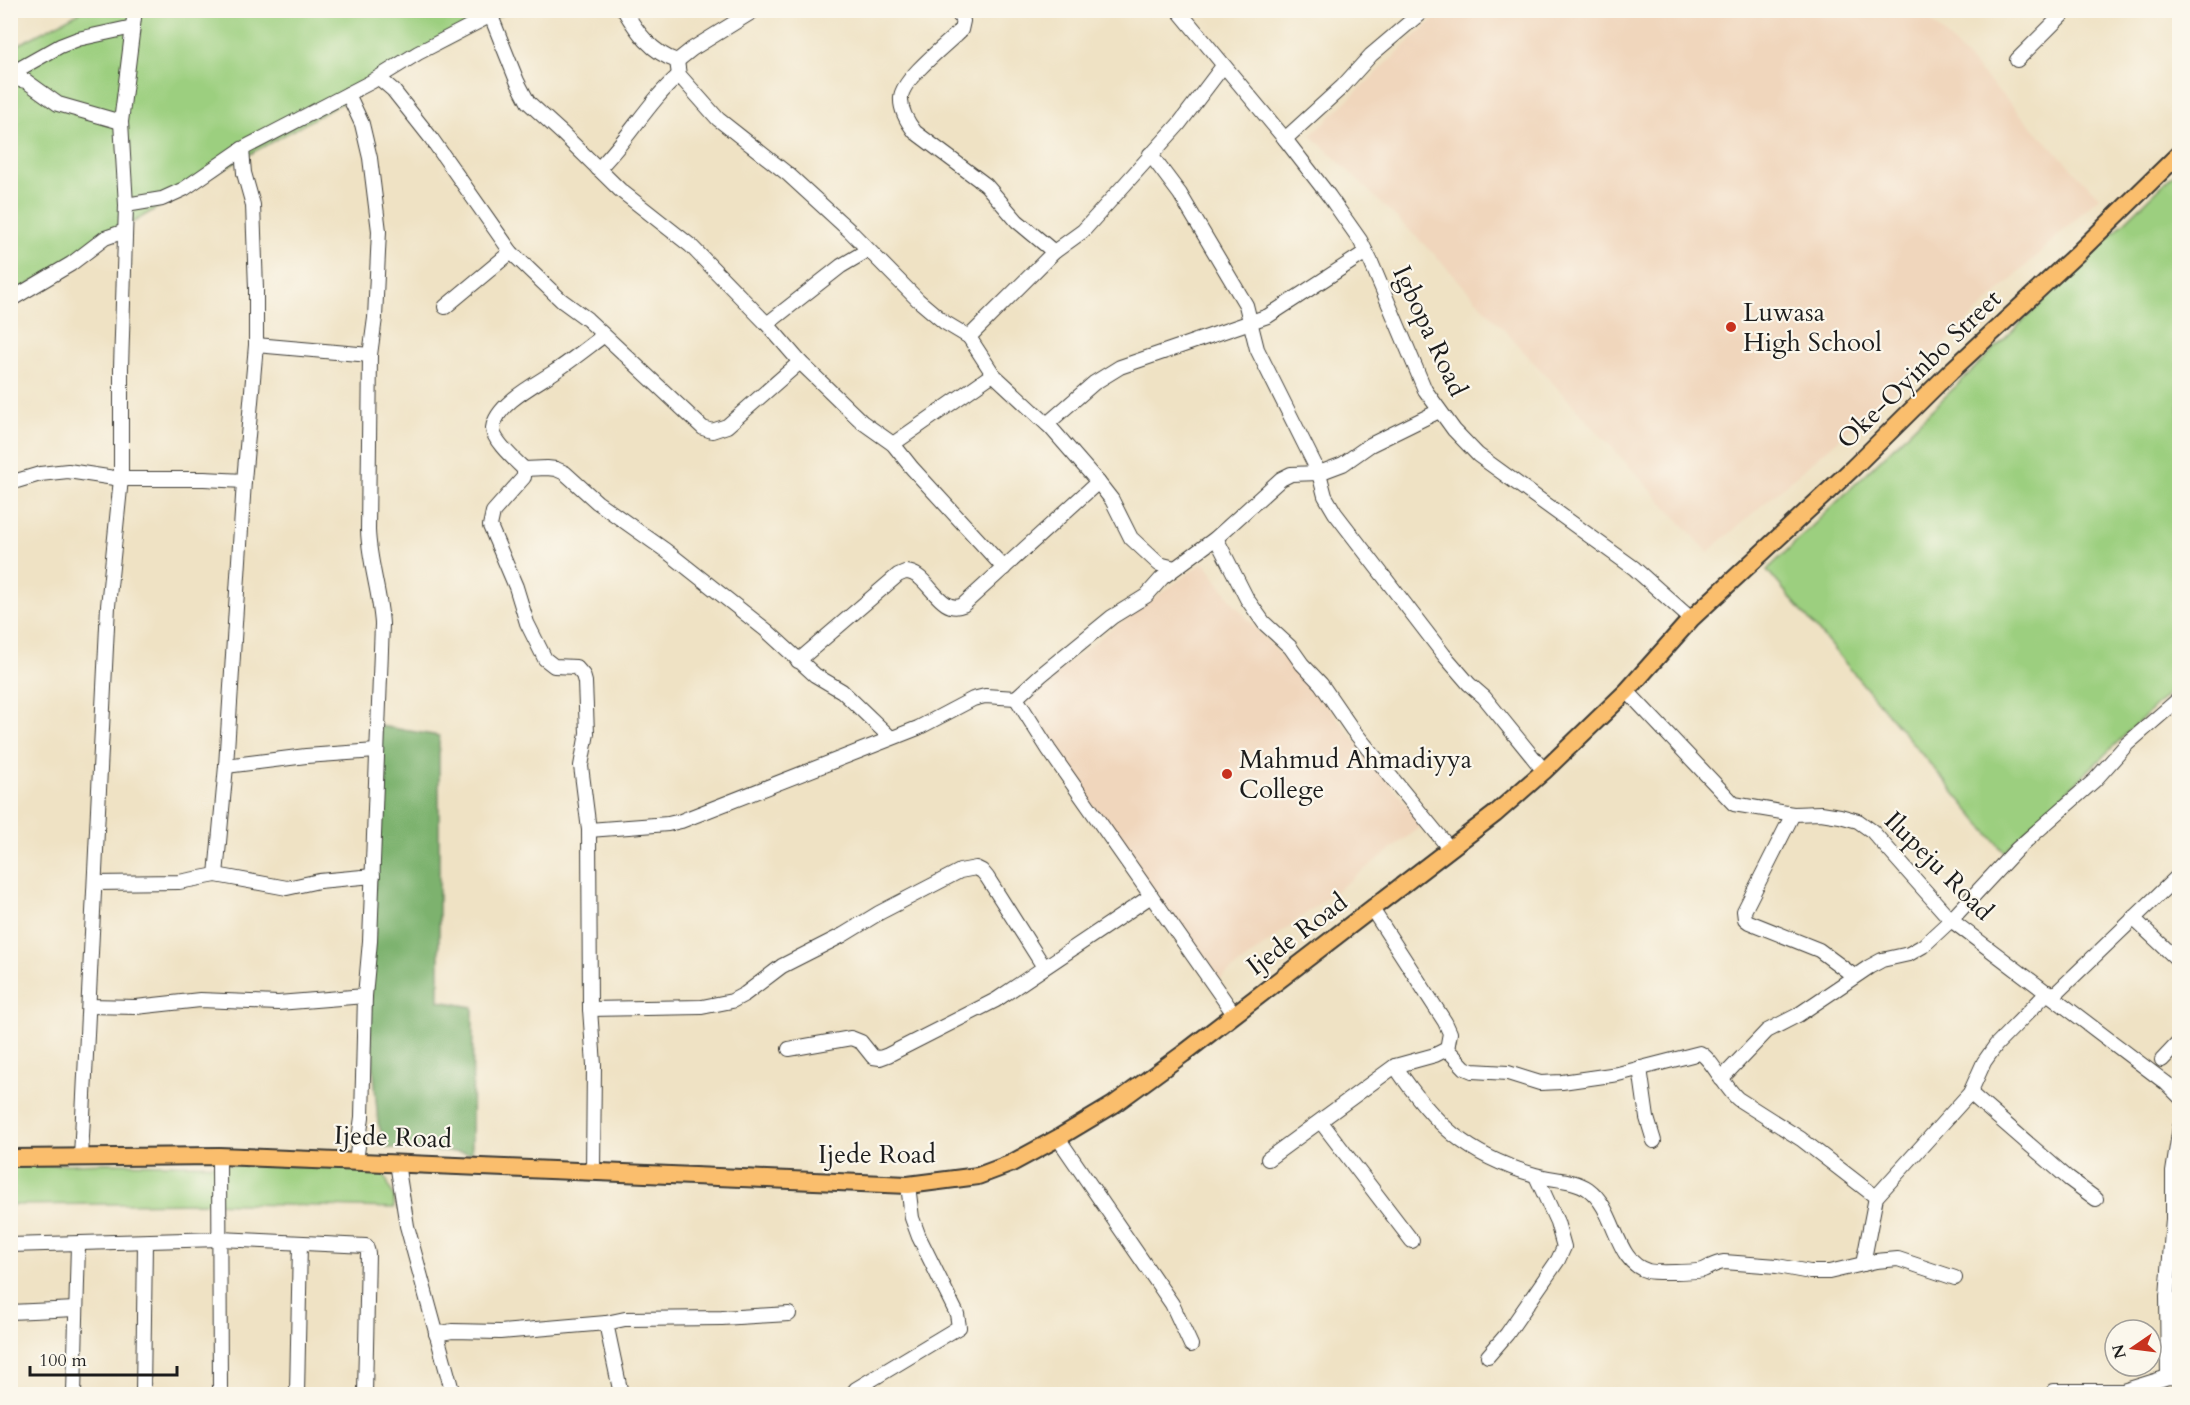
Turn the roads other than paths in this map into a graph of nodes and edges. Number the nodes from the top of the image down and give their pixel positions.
1 (135, 10) edge
2 (624, 10) edge
3 (755, 10) edge
4 (956, 10) edge
5 (1178, 10) edge
6 (1424, 10) edge
7 (2066, 11) edge
8 (495, 13) edge
9 (133, 27) junction
10 (2017, 60) dead end
11 (1223, 66) junction
12 (678, 68) junction
13 (10, 76) edge
14 (380, 78) junction
15 (348, 94) junction
16 (120, 122) junction
17 (1285, 139) junction
18 (243, 149) junction
19 (2180, 153) edge
20 (1150, 154) junction
21 (598, 169) junction
22 (126, 205) junction
23 (125, 231) junction
24 (868, 250) junction
25 (511, 252) junction
26 (1054, 252) junction
27 (1366, 252) junction
28 (10, 300) edge
29 (445, 307) dead end
30 (1250, 321) junction
31 (767, 324) junction
32 (603, 336) junction
33 (969, 336) junction
34 (256, 345) junction
35 (370, 355) junction
36 (800, 362) junction
37 (993, 374) junction
38 (1439, 411) junction
39 (1047, 424) junction
40 (893, 444) junction
41 (524, 468) junction
42 (1319, 473) junction
43 (121, 479) junction
44 (244, 481) junction
45 (1098, 482) junction
46 (10, 483) edge
47 (1216, 538) junction
48 (1159, 564) junction
49 (1004, 567) junction
50 (1174, 568) junction
51 (1162, 578) junction
52 (1691, 619) junction
53 (798, 661) junction
54 (1627, 691) junction
55 (1016, 698) junction
56 (2180, 698) edge
57 (891, 738) junction
58 (376, 751) junction
59 (226, 766) junction
60 (1544, 771) junction
61 (1793, 814) junction
62 (589, 830) junction
63 (1449, 848) junction
64 (216, 874) junction
65 (2180, 874) edge
66 (373, 876) junction
67 (95, 883) junction
68 (1152, 896) junction
69 (1372, 909) junction
70 (2133, 918) junction
71 (1951, 920) junction
72 (2180, 962) edge
73 (1044, 967) junction
74 (1854, 976) junction
75 (2051, 994) junction
76 (364, 996) junction
77 (89, 1006) junction
78 (590, 1009) junction
79 (1234, 1014) junction
80 (2180, 1041) edge
81 (789, 1049) dead end
82 (1447, 1049) junction
83 (2162, 1060) dead end
84 (1395, 1066) junction
85 (1640, 1068) junction
86 (1720, 1079) junction
87 (1970, 1093) junction
88 (2180, 1097) edge
89 (1321, 1122) junction
90 (2180, 1127) edge
91 (1058, 1138) junction
92 (1654, 1141) dead end
93 (81, 1156) junction
94 (219, 1156) junction
95 (10, 1158) edge
96 (1268, 1159) dead end
97 (356, 1161) junction
98 (397, 1163) junction
99 (593, 1170) junction
100 (1536, 1176) junction
101 (908, 1185) junction
102 (1876, 1197) junction
103 (2096, 1199) dead end
104 (220, 1239) junction
105 (1412, 1241) dead end
106 (145, 1242) junction
107 (300, 1243) junction
108 (78, 1244) junction
109 (10, 1245) edge
110 (1863, 1264) junction
111 (1955, 1278) dead end
112 (76, 1309) junction
113 (10, 1312) edge
114 (789, 1314) dead end
115 (606, 1323) junction
116 (436, 1334) junction
117 (1191, 1345) dead end
118 (1488, 1356) dead end
119 (2174, 1377) edge
120 (2054, 1391) dead end
121 (74, 1395) edge
122 (143, 1395) edge
123 (220, 1395) edge
124 (297, 1395) edge
125 (365, 1395) edge
126 (453, 1395) edge
127 (621, 1395) edge
128 (852, 1395) edge

1 - 9 street
2 - 12 street
3 - 12 street
4 - 26 street
5 - 11 street, Igbopa Road
6 - 17 street
7 - 10 street
8 - 14 street
8 - 21 street
9 - 13 street
9 - 16 street
11 - 17 street, Igbopa Road
11 - 20 street
12 - 21 street
12 - 24 street
13 - 16 street
14 - 15 street
14 - 25 street
15 - 18 street
15 - 35 street
16 - 22 street
17 - 27 street, Igbopa Road
18 - 22 street
18 - 34 street
19 - 52 main road, Oke-Oyinbo Street
20 - 26 street
20 - 30 street
21 - 31 street
22 - 23 street
23 - 28 street
23 - 43 street
24 - 31 street
24 - 33 street
25 - 29 street
25 - 32 street
26 - 33 street
27 - 30 street
27 - 38 street, Igbopa Road
30 - 39 street
30 - 42 street
31 - 36 street
32 - 36 street
32 - 41 street
33 - 37 street
34 - 35 street
34 - 44 street
35 - 58 street
36 - 40 street
37 - 39 street
37 - 40 street
38 - 42 street
38 - 52 street, Igbopa Road
39 - 45 street
40 - 49 street
41 - 53 street
41 - 62 street
42 - 47 street
42 - 60 street
43 - 44 street
43 - 46 street
43 - 67 street
44 - 59 street
45 - 48 street
45 - 49 street
47 - 50 street
47 - 63 street
48 - 50 street
48 - 51 street
49 - 53 street
50 - 51 street
51 - 55 street
52 - 54 main road, Ijede Road
53 - 57 street
54 - 60 main road, Ijede Road
54 - 61 street, Ilupeju Road
55 - 57 street
55 - 68 street
56 - 71 street
57 - 62 street
58 - 59 street
58 - 66 street
59 - 64 street
60 - 63 main road, Ijede Road
61 - 71 street, Ilupeju Road
61 - 74 street
62 - 78 street
63 - 69 main road, Ijede Road
64 - 66 street
64 - 67 street
65 - 70 street
66 - 76 street
67 - 77 street
68 - 73 street
68 - 79 street
69 - 79 main road, Ijede Road
69 - 82 street
70 - 72 street
70 - 75 street
71 - 74 street
71 - 75 street, Ilupeju Road
73 - 78 street
73 - 81 street
74 - 86 street
75 - 87 street
75 - 88 street, Ilupeju Road
76 - 77 street
76 - 97 street
77 - 93 street
78 - 99 street
79 - 91 main road, Ijede Road
80 - 83 street
82 - 84 street
82 - 85 street
84 - 89 street
84 - 100 street
85 - 86 street
85 - 92 street
86 - 102 street
87 - 102 street
87 - 103 street
89 - 96 street
89 - 105 street
90 - 119 street
91 - 101 main road, Ijede Road
91 - 117 street
93 - 94 main road, Ijede Road
93 - 95 main road, Ijede Road
94 - 97 main road, Ijede Road
94 - 104 street
97 - 98 main road, Ijede Road
98 - 99 main road, Ijede Road
98 - 116 street
99 - 101 main road, Ijede Road
100 - 110 street
100 - 118 street
101 - 128 street
102 - 110 street
104 - 106 street
104 - 107 street
104 - 123 street
106 - 108 street
106 - 122 street
107 - 124 street
107 - 125 street
108 - 109 street
108 - 112 street
110 - 111 street
112 - 113 street
112 - 121 street
114 - 115 street
115 - 116 street
115 - 127 street
116 - 126 street
119 - 120 street

